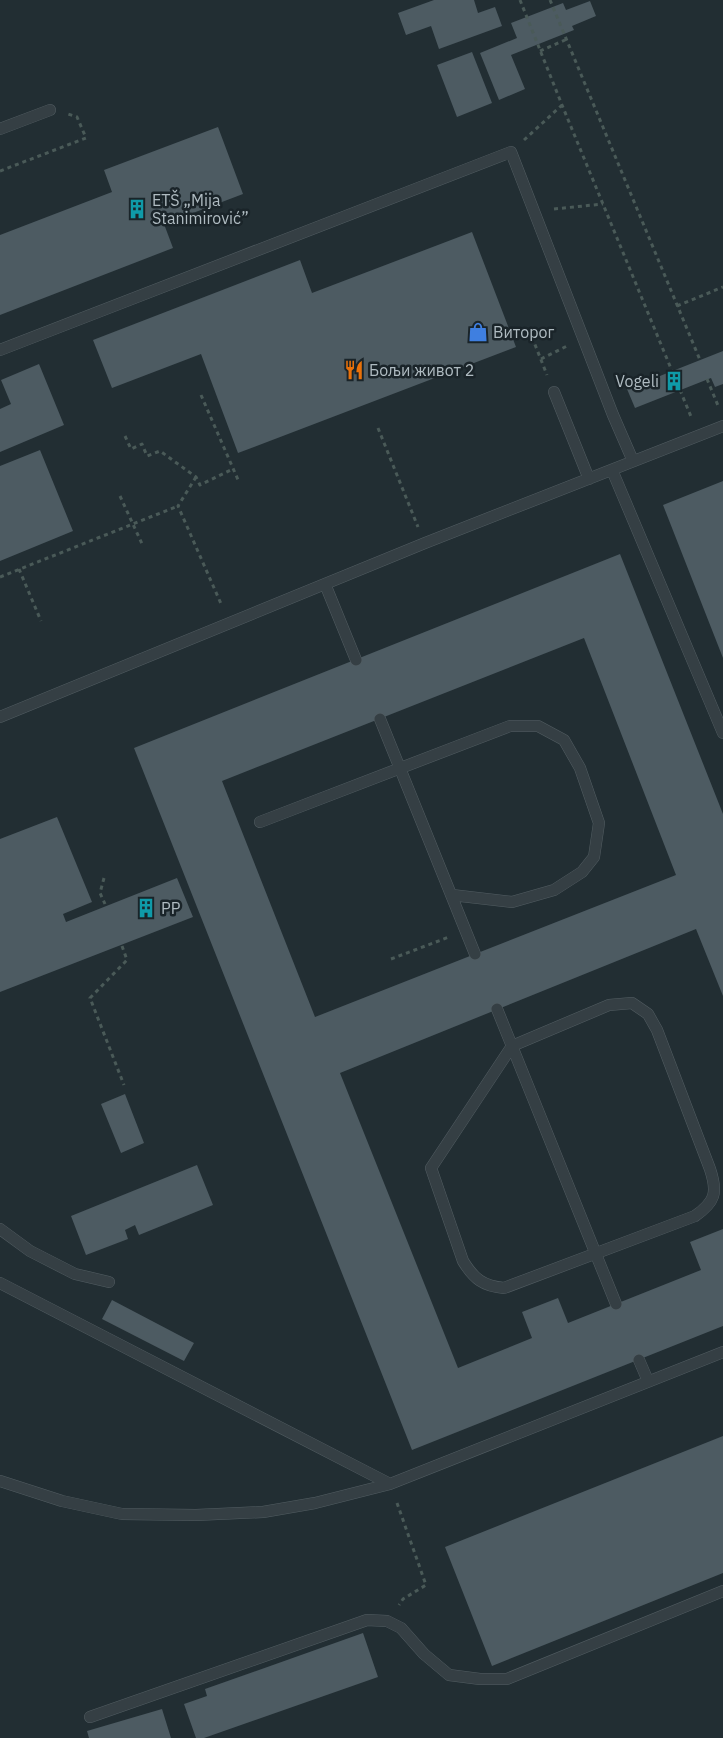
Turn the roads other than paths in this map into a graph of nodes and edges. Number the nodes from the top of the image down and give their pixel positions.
1 (50, 110) road end
2 (0, 129) edge
3 (0, 350) edge
4 (554, 392) road end
5 (723, 426) edge
6 (634, 461) junction
7 (612, 470) junction
8 (589, 479) junction
9 (325, 584) junction
10 (356, 660) dead end
11 (0, 717) edge
12 (380, 719) dead end
13 (723, 733) edge
14 (400, 768) junction
15 (260, 822) dead end
16 (452, 895) junction
17 (475, 954) dead end
18 (497, 1010) dead end
19 (512, 1046) junction
20 (0, 1229) edge
21 (596, 1253) junction
22 (108, 1282) dead end
23 (0, 1283) edge
24 (616, 1304) dead end
25 (723, 1352) edge
26 (639, 1360) dead end
27 (648, 1381) junction
28 (0, 1481) edge
29 (390, 1484) junction
30 (723, 1591) edge
31 (90, 1717) dead end

1 - 2 lane
3 - 6 lane
4 - 8 lane
5 - 6 lane
6 - 7 lane
7 - 8 lane
7 - 13 lane
8 - 9 lane
9 - 10 lane
9 - 11 lane
12 - 14 lane
14 - 15 lane
14 - 16 lane
14 - 16 lane
16 - 17 lane
18 - 19 lane
19 - 21 lane
19 - 21 lane
19 - 21 lane
20 - 22 lane
21 - 24 lane
23 - 29 lane
25 - 27 lane
26 - 27 lane
27 - 29 lane
28 - 29 lane
30 - 31 lane

